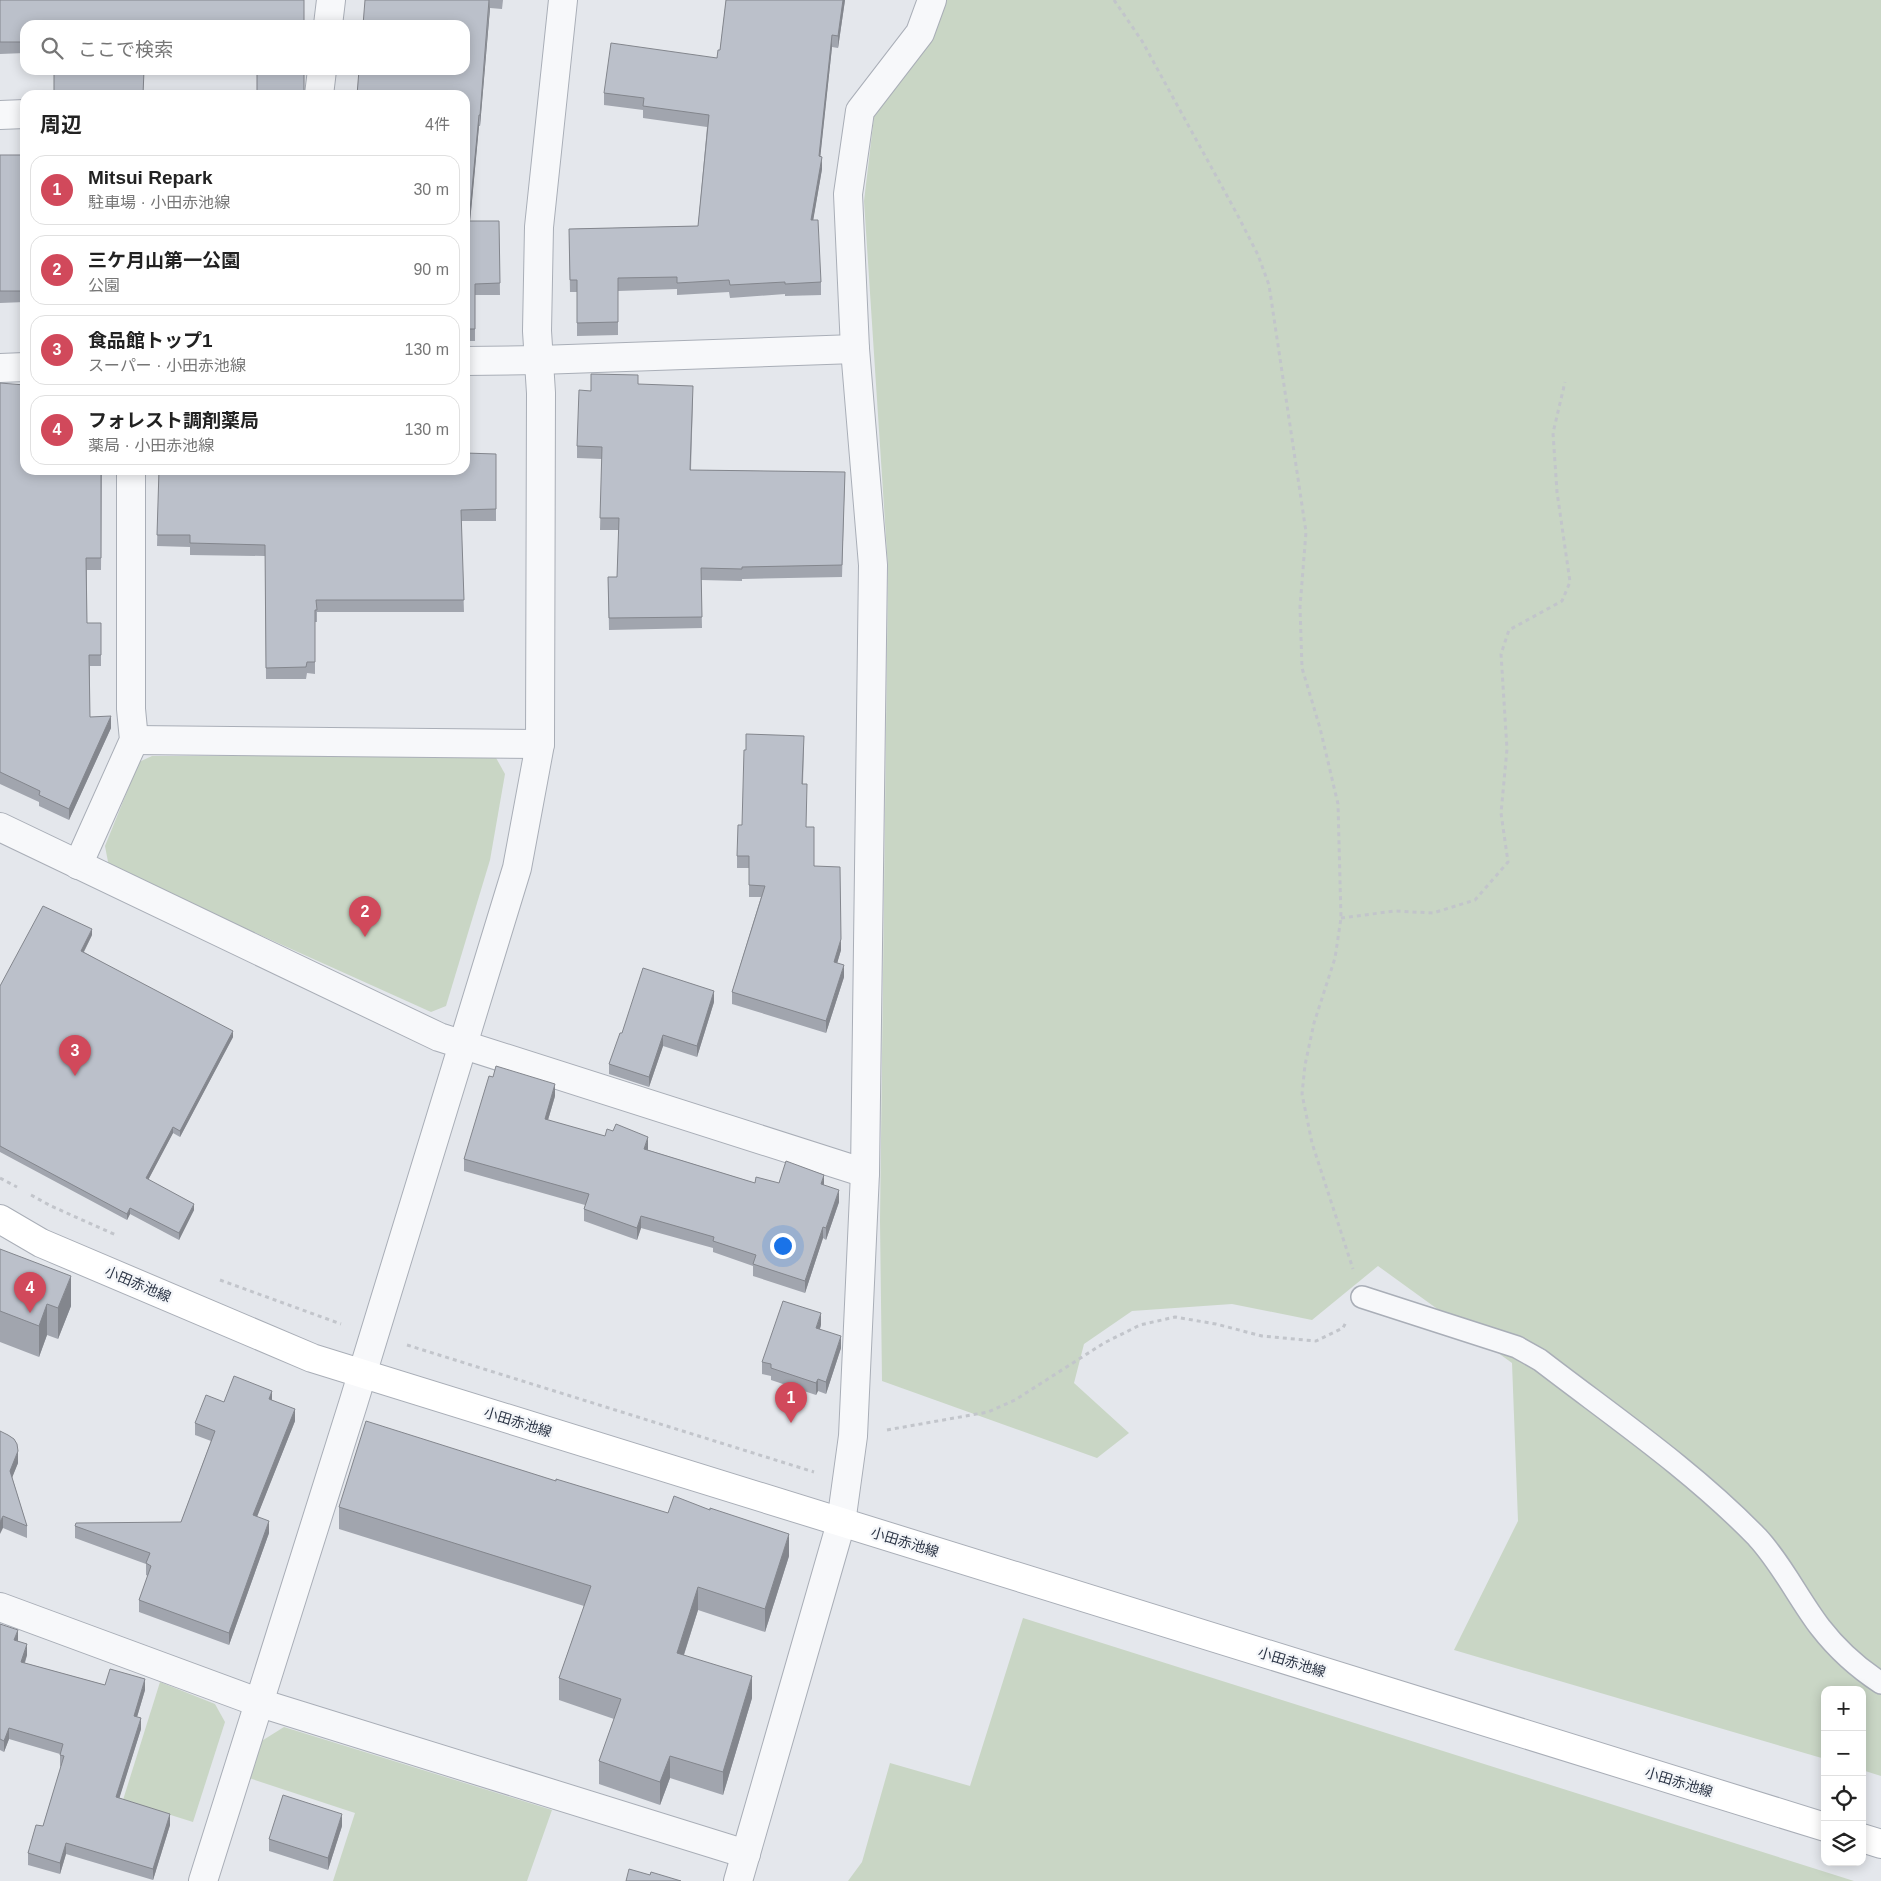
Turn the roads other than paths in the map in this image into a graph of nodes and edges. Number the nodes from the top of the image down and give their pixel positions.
1 (330, 0) edge
2 (563, 0) edge
3 (932, 0) edge
4 (328, 20) edge
5 (321, 75) edge
6 (320, 90) edge
7 (0, 114) edge
8 (20, 114) edge
9 (855, 349) junction
10 (539, 360) junction
11 (470, 361) edge
12 (20, 367) edge
13 (0, 368) edge
14 (130, 475) edge
15 (134, 740) junction
16 (540, 744) junction
17 (0, 828) edge
18 (78, 865) junction
19 (463, 1046) junction
20 (865, 1174) junction
21 (0, 1219) edge
22 (1362, 1297) road end
23 (363, 1373) junction
24 (841, 1522) junction
25 (0, 1607) edge
26 (1881, 1683) edge
27 (260, 1703) junction
28 (1821, 1826) edge
29 (1866, 1839) edge
30 (1881, 1844) edge
31 (746, 1854) junction
32 (203, 1881) edge
33 (738, 1881) edge

1 - 4 street
2 - 10 street
3 - 9 street
5 - 6 street
7 - 8 street
9 - 10 street
9 - 20 street
10 - 11 street
10 - 16 street
12 - 13 street
14 - 15 street
15 - 16 street
15 - 18 street
16 - 19 street
17 - 18 street
18 - 19 street
19 - 20 street
19 - 23 street
20 - 24 street
21 - 23 street, 小田赤池線
22 - 26 lane
23 - 24 street, 小田赤池線
23 - 27 street
24 - 28 street, 小田赤池線
24 - 31 street
25 - 27 street
27 - 31 street
27 - 32 street
29 - 30 street
31 - 33 street

